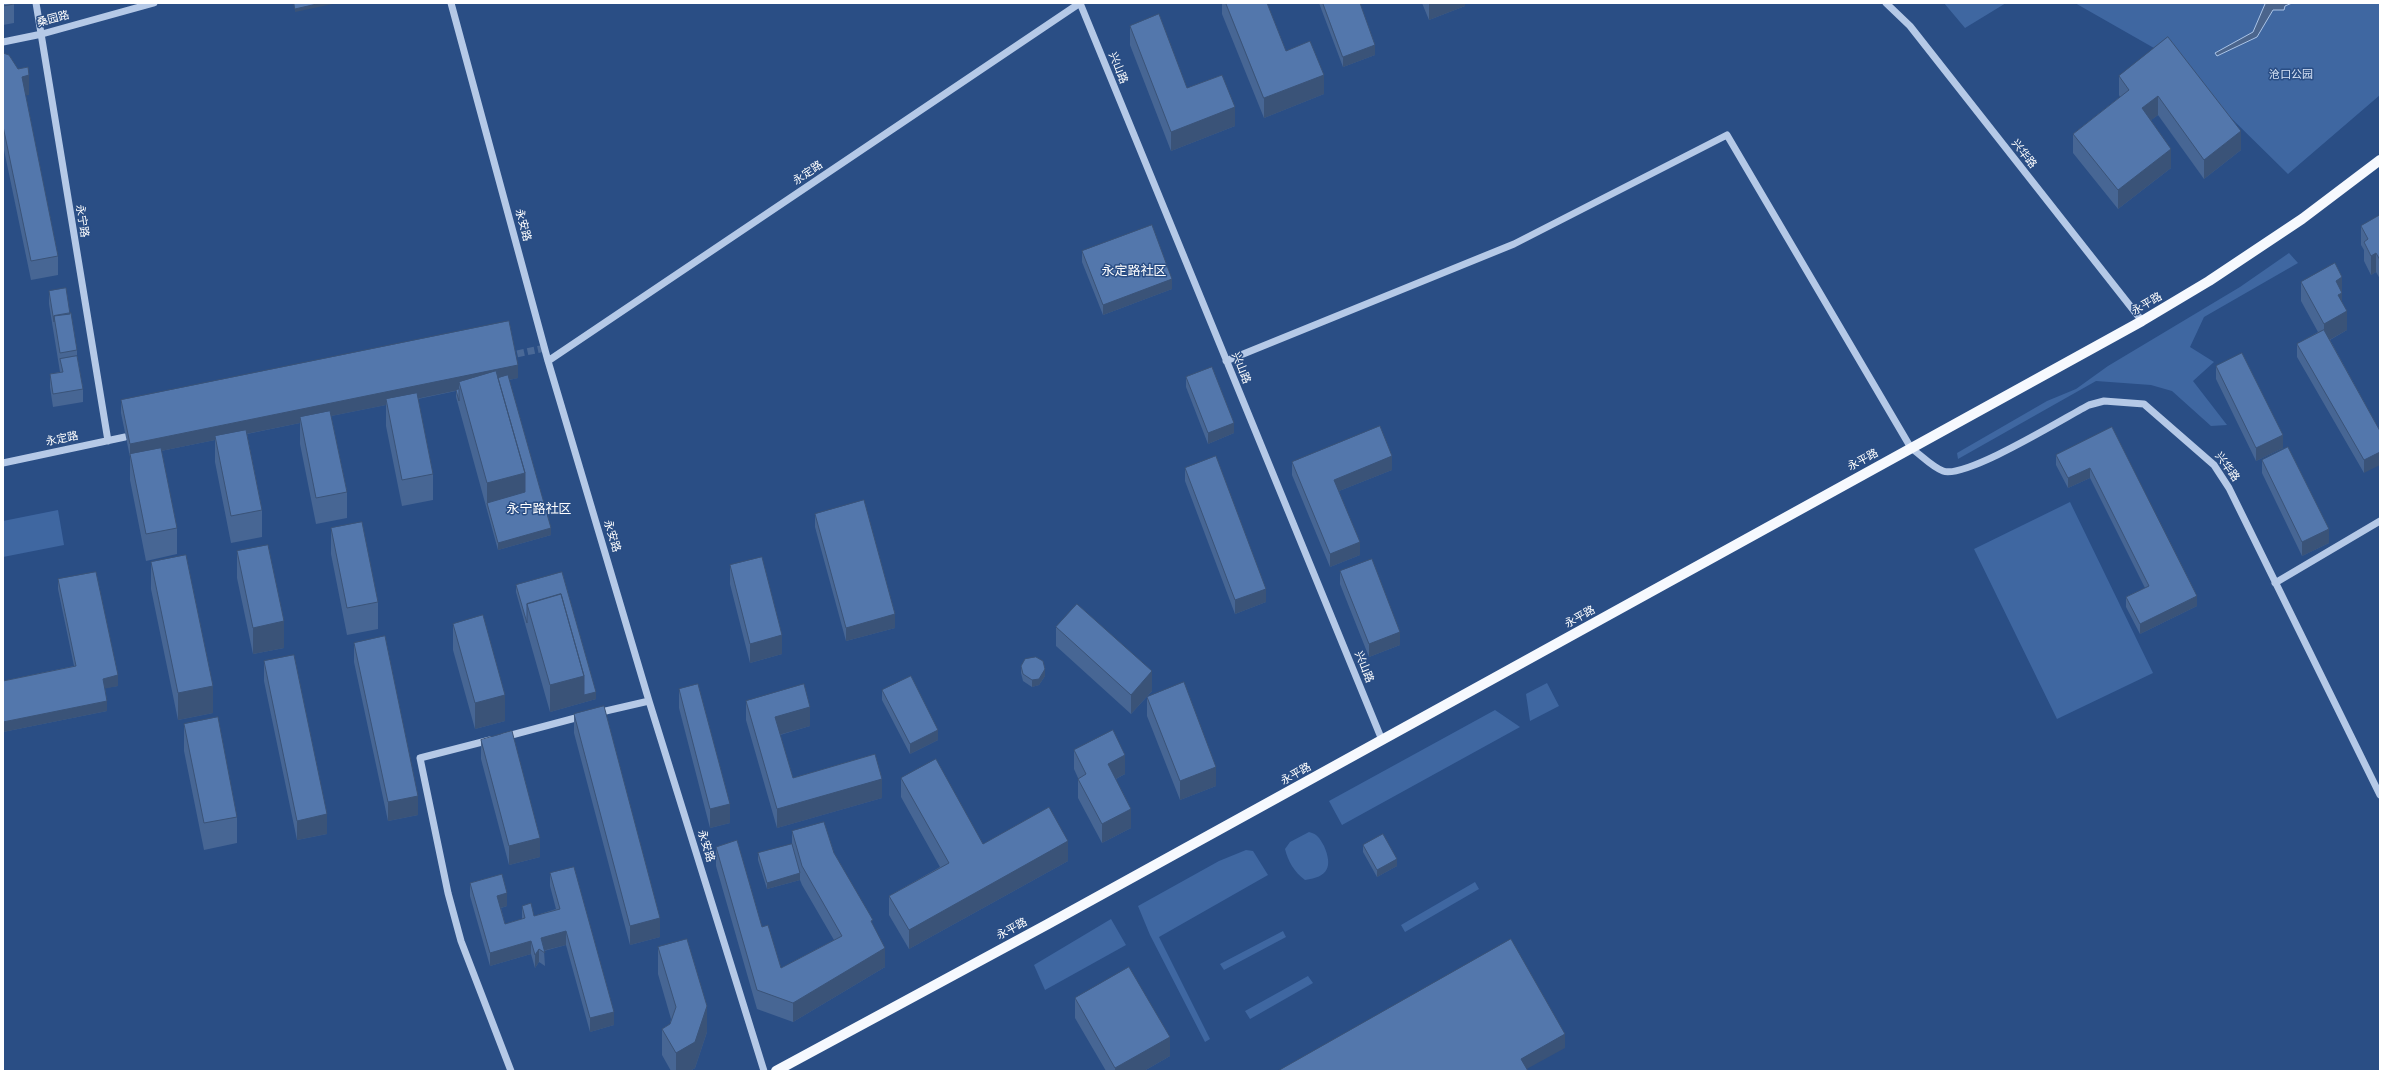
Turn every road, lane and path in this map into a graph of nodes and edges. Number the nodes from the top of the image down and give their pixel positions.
1 (36, 3) edge
2 (154, 3) edge
3 (452, 3) edge
4 (1080, 3) edge
5 (1886, 3) edge
6 (42, 34) junction
7 (3, 42) edge
8 (2380, 162) edge
9 (2142, 321) junction
10 (548, 361) junction
11 (1226, 361) junction
12 (125, 437) edge
13 (108, 441) junction
14 (1911, 448) junction
15 (3, 463) edge
16 (2380, 521) edge
17 (2275, 583) junction
18 (649, 701) junction
19 (1382, 740) junction
20 (2380, 795) edge
21 (511, 1071) edge
22 (764, 1071) edge
23 (776, 1071) edge

1 - 6 street, 永宁路
2 - 6 street, 桑园路
3 - 10 street, 永安路
4 - 10 street, 永定路
4 - 11 street, 兴山路
5 - 9 street, 兴华路
6 - 7 street, 桑园路
6 - 13 street, 永宁路
8 - 9 main road, 永平路
9 - 14 main road, 永平路
10 - 18 street, 永安路
11 - 14 street
11 - 19 street, 兴山路
12 - 13 street, 永定路
13 - 15 street, 永定路
14 - 17 street, 兴华路
14 - 19 main road, 永平路
16 - 17 street
17 - 20 street, 兴华路
18 - 21 street
18 - 22 street, 永安路
19 - 23 main road, 永平路

